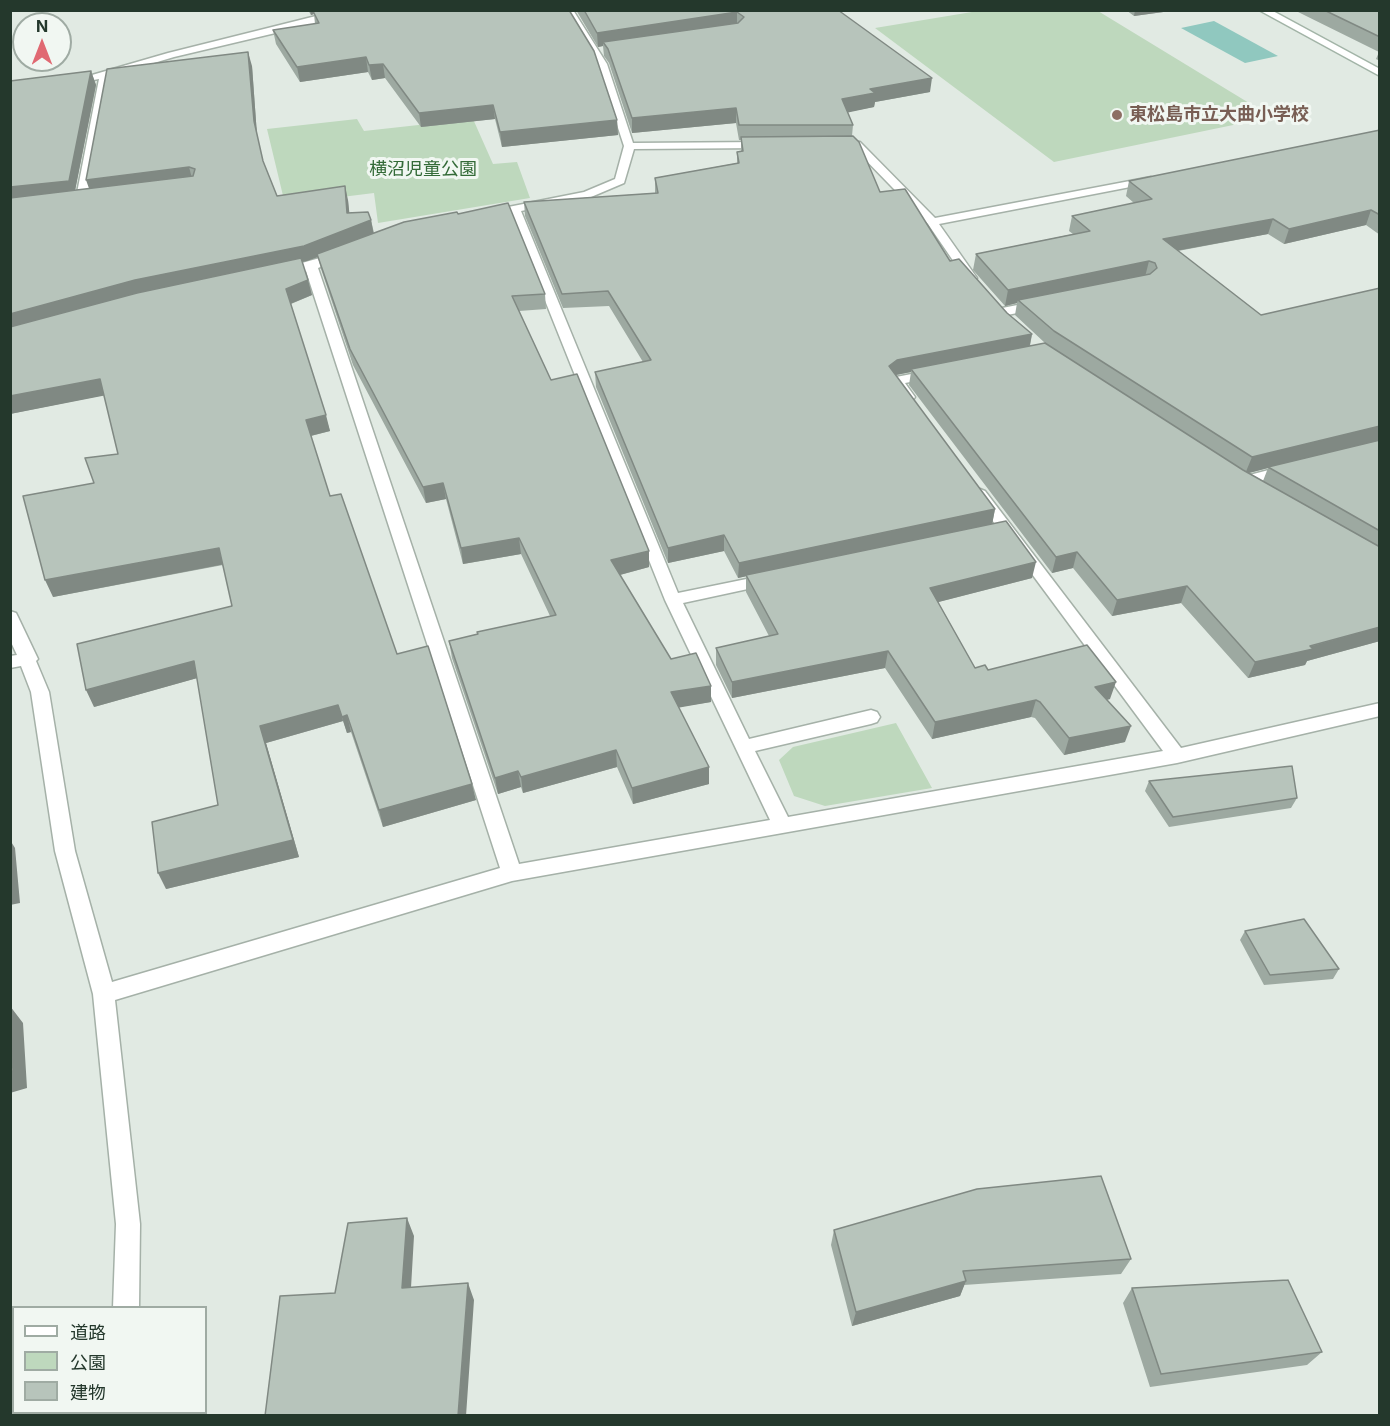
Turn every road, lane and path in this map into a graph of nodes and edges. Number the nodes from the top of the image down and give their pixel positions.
1 (568, 10) edge
2 (1263, 10) edge
3 (345, 16) edge
4 (1380, 73) edge
5 (105, 75) junction
6 (58, 82) edge
7 (832, 144) edge
8 (772, 145) edge
9 (629, 146) junction
10 (1167, 176) edge
11 (58, 204) edge
12 (514, 209) junction
13 (471, 217) edge
14 (932, 222) junction
15 (349, 253) edge
16 (311, 266) junction
17 (266, 276) edge
18 (978, 286) edge
19 (1046, 303) edge
20 (1011, 323) edge
21 (942, 372) edge
22 (917, 409) edge
23 (1300, 467) edge
24 (972, 483) edge
25 (1263, 492) edge
26 (788, 575) edge
27 (673, 600) junction
28 (10, 617) edge
29 (20, 661) edge
30 (1380, 709) edge
31 (871, 717) dead end
32 (744, 747) junction
33 (1177, 756) junction
34 (783, 826) junction
35 (512, 873) junction
36 (104, 994) junction
37 (126, 1306) edge

1 - 9 street
2 - 4 street
3 - 5 street
5 - 6 street
5 - 11 street
7 - 14 street
8 - 9 street
9 - 12 street
10 - 14 street
12 - 13 street
12 - 27 street
14 - 18 street
15 - 16 street
16 - 17 street
16 - 35 street
19 - 20 street
21 - 22 street
23 - 25 street
24 - 33 street
26 - 27 street
27 - 32 street
28 - 29 street
29 - 36 street
30 - 33 street
31 - 32 street
32 - 34 street
33 - 34 street
34 - 35 street
35 - 36 street
36 - 37 street

